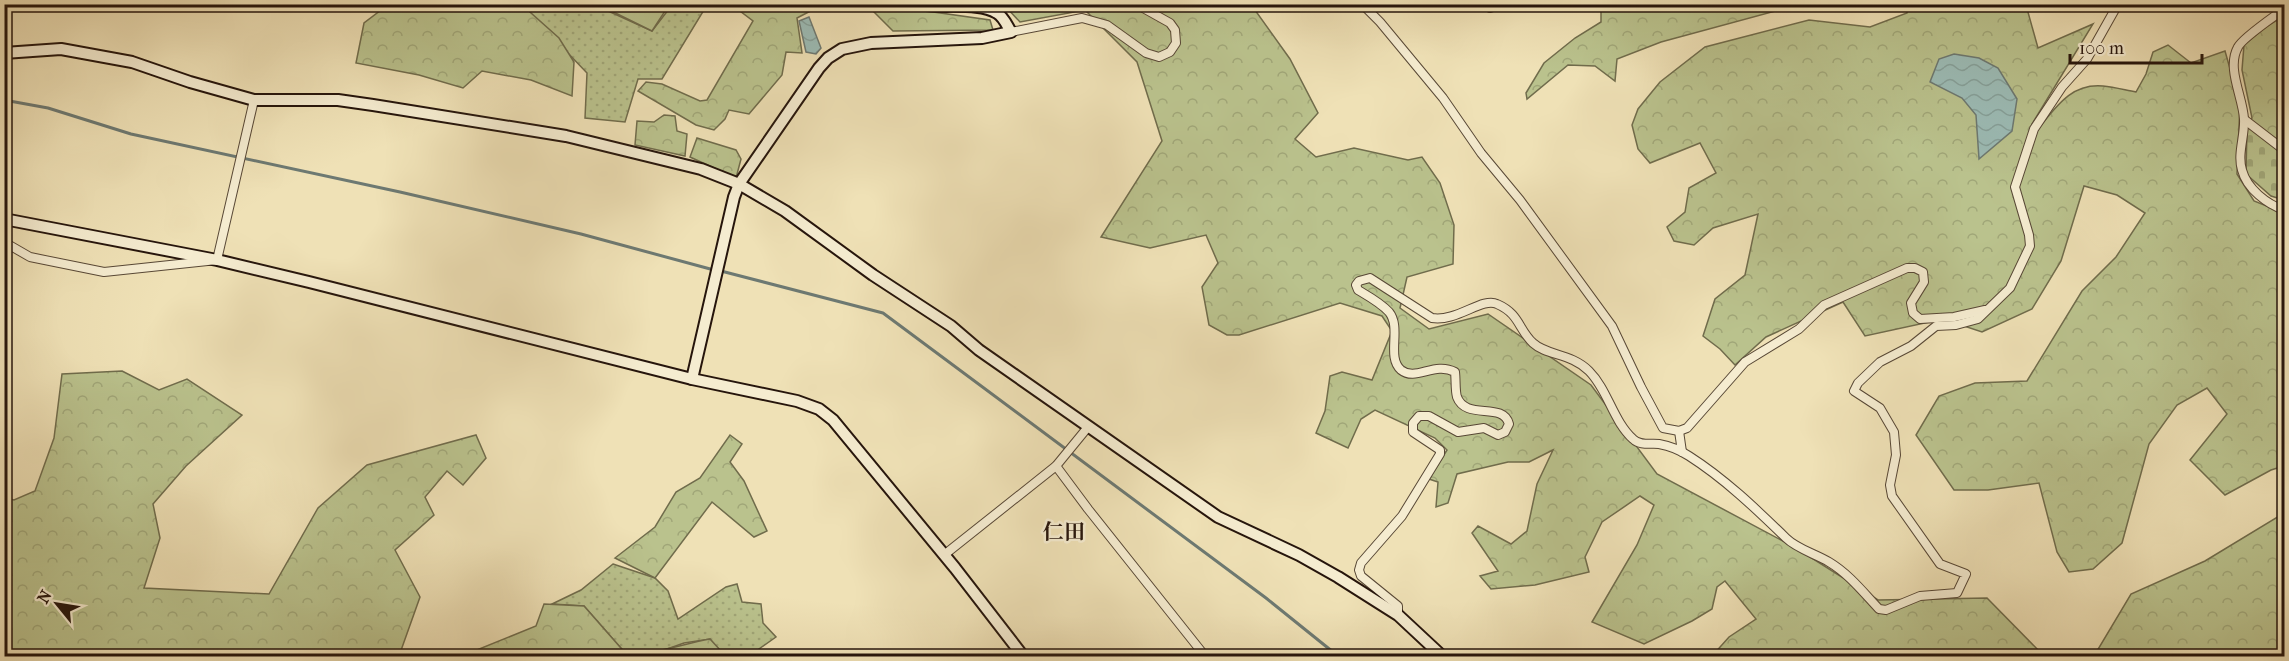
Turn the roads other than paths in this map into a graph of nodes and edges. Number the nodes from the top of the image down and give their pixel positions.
1 (918, 4) edge
2 (1136, 4) edge
3 (1362, 4) edge
4 (1482, 4) edge
5 (1502, 4) edge
6 (2118, 4) edge
7 (2284, 9) edge
8 (1011, 32) junction
9 (4, 53) edge
10 (254, 100) junction
11 (2244, 120) junction
12 (2284, 150) edge
13 (739, 184) junction
14 (2284, 210) edge
15 (4, 219) edge
16 (4, 242) edge
17 (217, 260) junction
18 (1985, 310) junction
19 (692, 379) junction
20 (1088, 427) junction
21 (1680, 431) junction
22 (1682, 452) junction
23 (1056, 466) junction
24 (944, 555) junction
25 (1398, 615) junction
26 (1023, 657) edge
27 (1205, 657) edge
28 (1442, 657) edge

1 - 8 street
2 - 8 street
3 - 21 street
4 - 5 street
6 - 18 street
7 - 11 street
8 - 13 street
9 - 10 street
10 - 13 street
10 - 17 street
11 - 12 street
11 - 14 street
13 - 19 street
13 - 20 street
15 - 17 street
16 - 17 street
17 - 19 street
18 - 21 street
18 - 22 street
19 - 24 street
20 - 23 street
20 - 25 street
21 - 22 street
22 - 25 street
23 - 24 street
23 - 27 street
24 - 26 street
25 - 28 street

